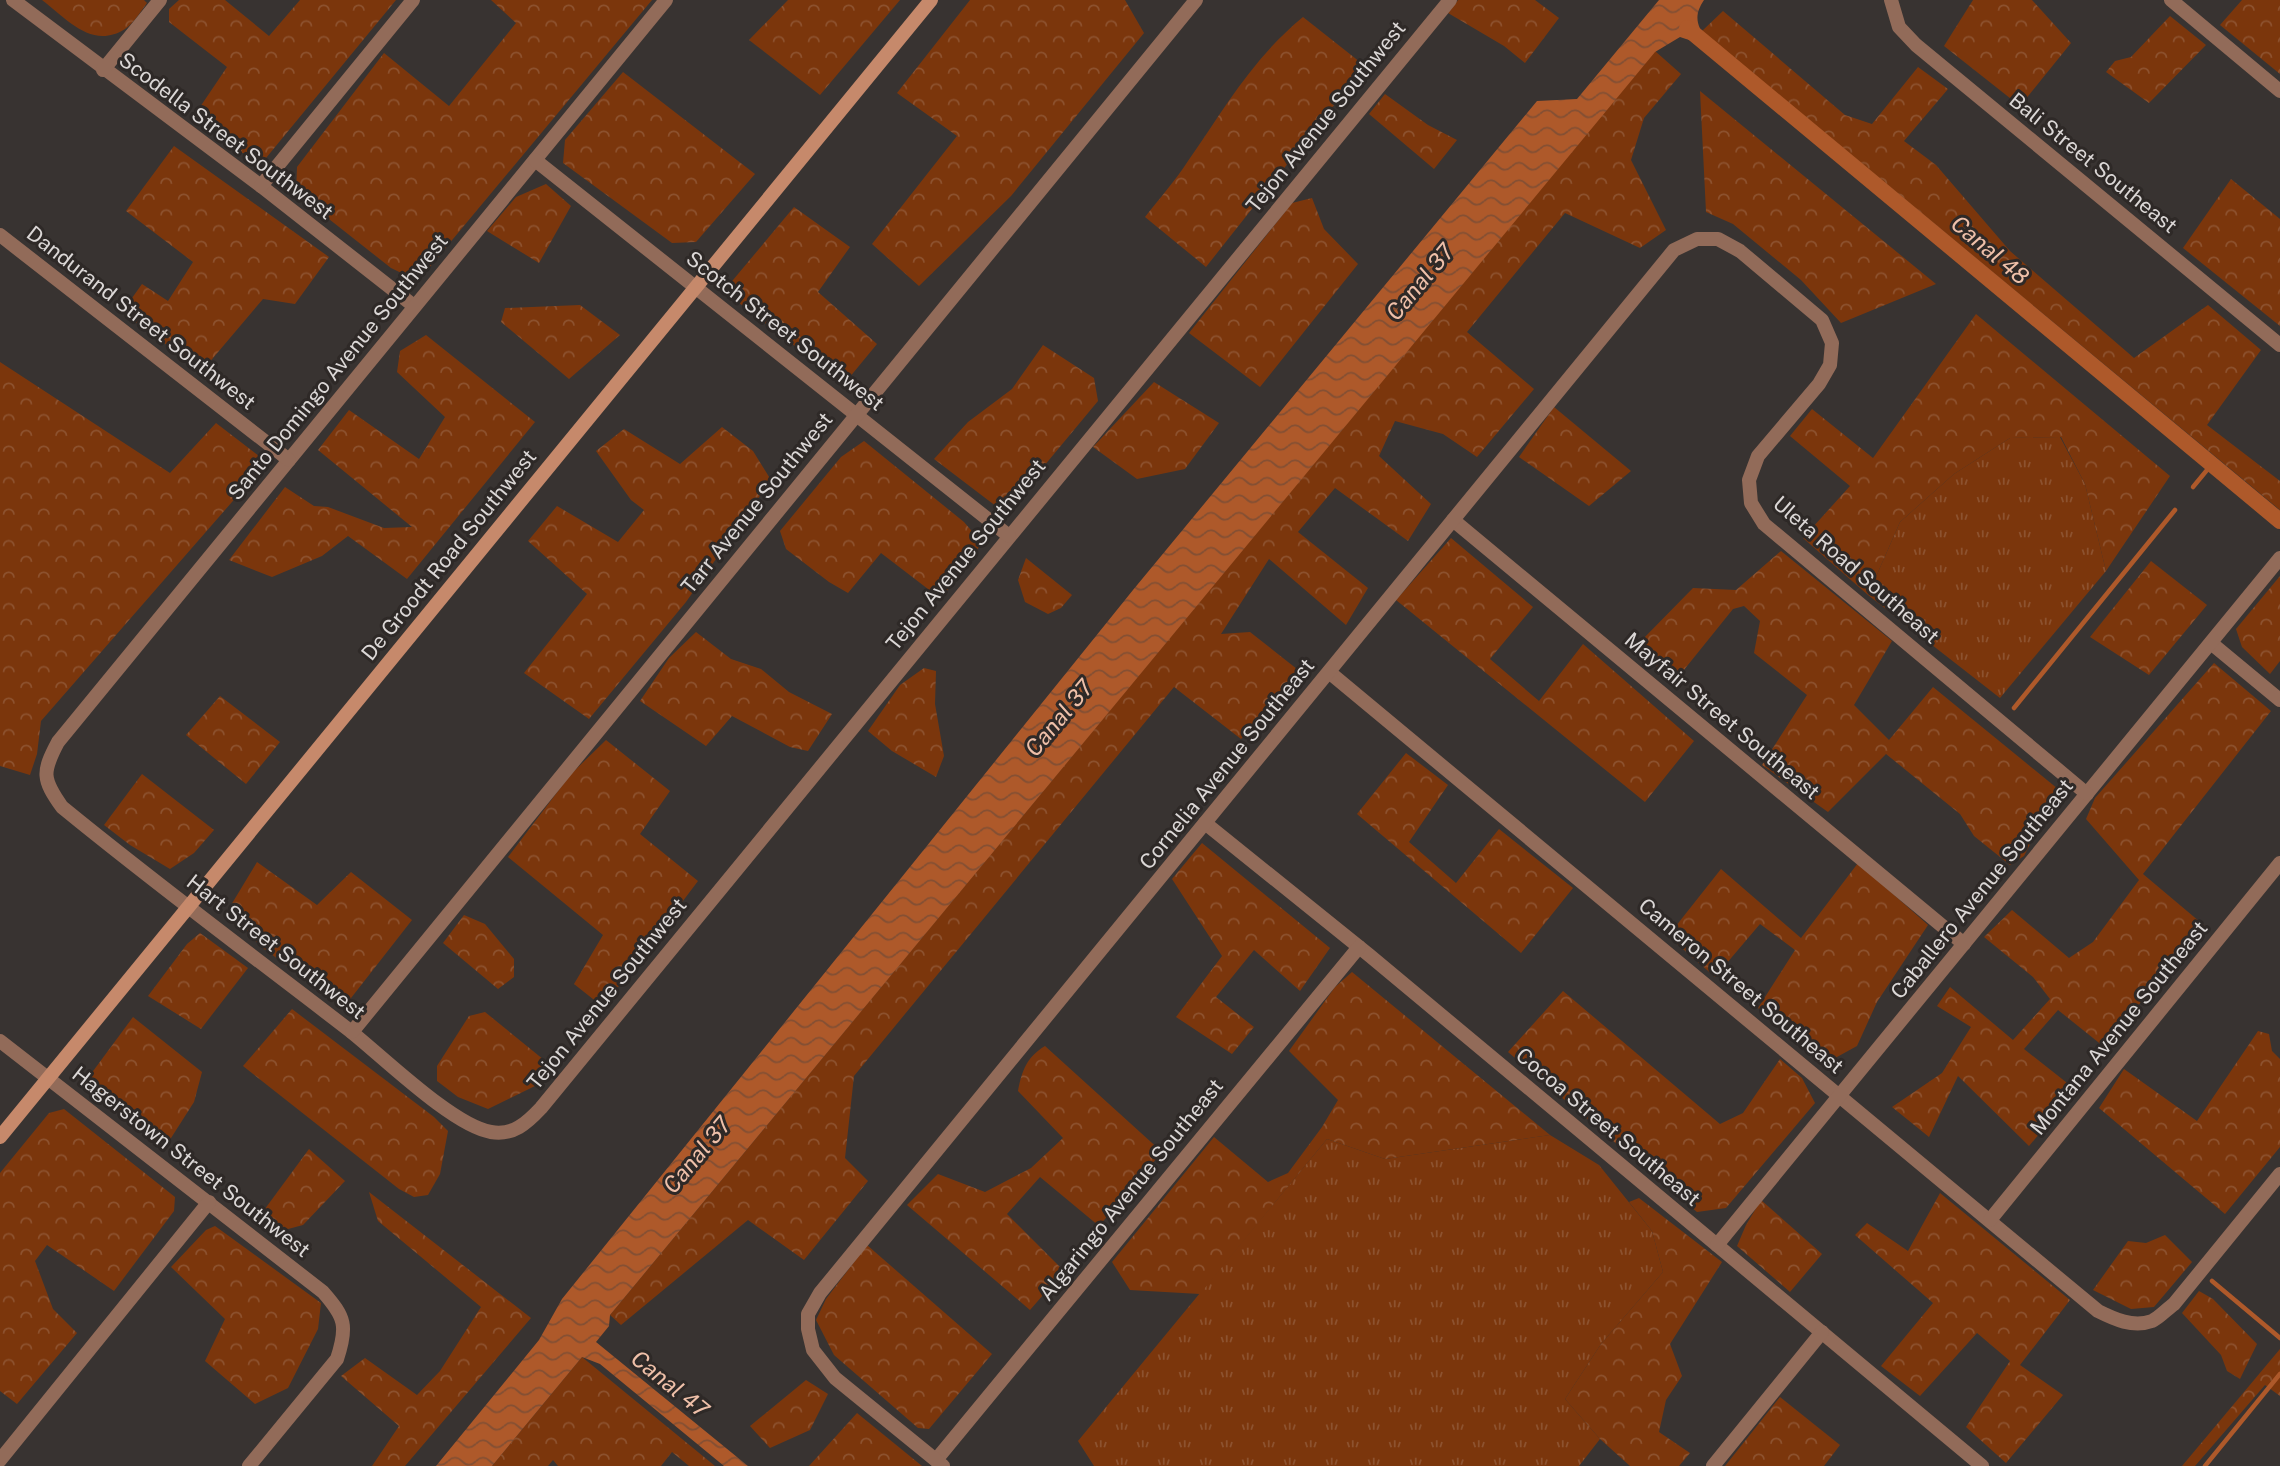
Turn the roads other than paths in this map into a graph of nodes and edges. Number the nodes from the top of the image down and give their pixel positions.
1 (13, 0) edge
2 (160, 0) edge
3 (413, 0) edge
4 (666, 0) edge
5 (931, 0) edge
6 (1196, 0) edge
7 (1450, 0) edge
8 (2171, 0) edge
9 (1891, 2) edge
10 (103, 70) junction
11 (2280, 91) edge
12 (535, 160) junction
13 (261, 186) junction
14 (1698, 239) joint
15 (3, 242) edge
16 (695, 287) junction
17 (414, 306) junction
18 (2280, 345) edge
19 (856, 415) junction
20 (289, 460) junction
21 (1453, 520) junction
22 (1009, 536) junction
23 (2280, 558) edge
24 (2211, 643) junction
25 (1329, 672) junction
26 (2280, 700) edge
27 (47, 763) joint
28 (2087, 794) junction
29 (1205, 823) junction
30 (2280, 863) edge
31 (189, 907) junction
32 (1964, 944) junction
33 (1359, 947) junction
34 (352, 1032) junction
35 (0, 1041) edge
36 (48, 1078) junction
37 (1841, 1096) junction
38 (510, 1131) joint
39 (0, 1137) edge
40 (2280, 1174) edge
41 (209, 1202) junction
42 (1990, 1220) junction
43 (1717, 1245) junction
44 (1822, 1332) junction
45 (0, 1460) edge
46 (939, 1463) edge
47 (1973, 1463) edge
48 (249, 1466) edge
49 (1713, 1466) edge

1 - 10 street, Scodella Street Southwest
2 - 10 street
3 - 13 street
4 - 12 street, Santo Domingo Avenue Southwest
5 - 16 street, De Groodt Road Southwest
6 - 19 street, Tarr Avenue Southwest
7 - 22 street, Tejon Avenue Southwest
8 - 11 street
9 - 18 street, Bali Street Southeast
10 - 13 street, Scodella Street Southwest
12 - 16 street, Scotch Street Southwest
12 - 17 street, Santo Domingo Avenue Southwest
13 - 17 street, Scodella Street Southwest
14 - 21 street, Cornelia Avenue Southeast
14 - 28 street, Uleta Road Southeast
15 - 20 street, Dandurand Street Southwest
16 - 19 street, Scotch Street Southwest
16 - 31 street, De Groodt Road Southwest
17 - 20 street, Santo Domingo Avenue Southwest
19 - 22 street, Scotch Street Southwest
19 - 34 street, Tarr Avenue Southwest
20 - 27 street, Santo Domingo Avenue Southwest
21 - 25 street, Cornelia Avenue Southeast
21 - 32 street, Mayfair Street Southeast
22 - 38 street, Tejon Avenue Southwest
23 - 24 street, Caballero Avenue Southeast
24 - 26 street
24 - 28 street, Caballero Avenue Southeast
25 - 29 street, Cornelia Avenue Southeast
25 - 37 street, Cameron Street Southeast
27 - 31 street, Hart Street Southwest
28 - 32 street, Caballero Avenue Southeast
29 - 33 street, Cocoa Street Southeast
29 - 46 street, Cornelia Avenue Southeast
30 - 42 street, Montana Avenue Southeast
31 - 34 street, Hart Street Southwest
31 - 36 street, De Groodt Road Southwest
32 - 37 street, Caballero Avenue Southeast
33 - 43 street, Cocoa Street Southeast
33 - 46 street, Algaringo Avenue Southeast
34 - 38 street, Hart Street Southwest
35 - 36 street, Hagerstown Street Southwest
36 - 39 street, De Groodt Road Southwest
36 - 41 street, Hagerstown Street Southwest
37 - 42 street, Cameron Street Southeast
37 - 43 street, Caballero Avenue Southeast
40 - 42 street, Cameron Street Southeast
41 - 45 street
41 - 48 street, Hagerstown Street Southwest
43 - 44 street, Cocoa Street Southeast
44 - 47 street, Cocoa Street Southeast
44 - 49 street

